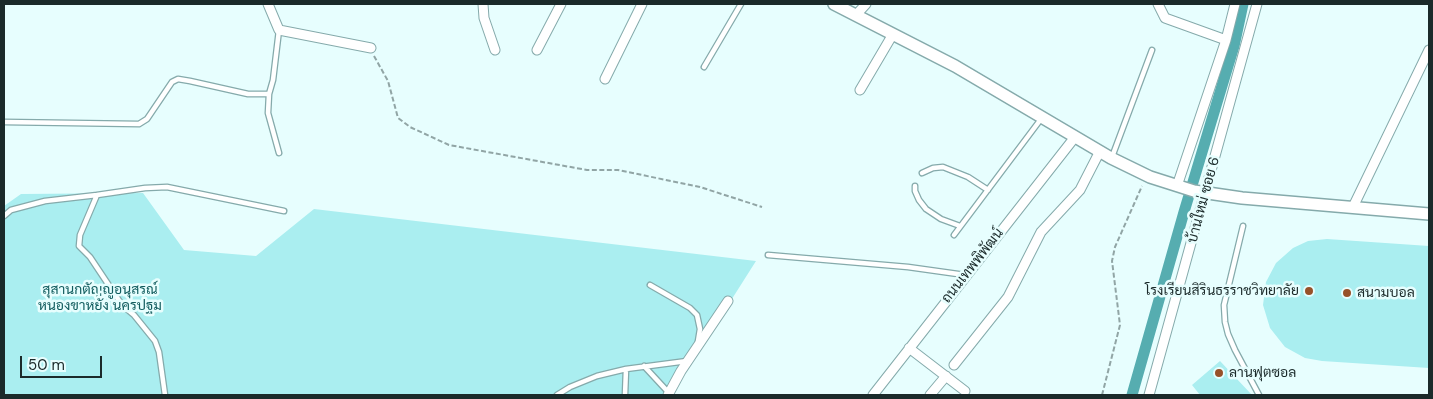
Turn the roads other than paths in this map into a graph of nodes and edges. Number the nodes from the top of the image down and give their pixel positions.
1 (268, 4) edge
2 (483, 4) edge
3 (562, 4) edge
4 (642, 4) edge
5 (741, 4) edge
6 (834, 4) edge
7 (866, 4) edge
8 (1158, 4) edge
9 (1234, 4) edge
10 (1257, 4) edge
11 (856, 15) junction
12 (279, 30) junction
13 (893, 34) junction
14 (1226, 40) junction
15 (370, 48) road end
16 (495, 50) dead end
17 (537, 50) dead end
18 (1152, 50) dead end
19 (1429, 50) edge
20 (704, 67) dead end
21 (606, 79) dead end
22 (860, 90) dead end
23 (269, 94) junction
24 (1042, 118) junction
25 (4, 122) edge
26 (1075, 137) junction
27 (1100, 151) junction
28 (279, 153) dead end
29 (1111, 158) junction
30 (922, 173) dead end
31 (915, 186) dead end
32 (1185, 188) junction
33 (988, 190) junction
34 (1206, 193) junction
35 (97, 196) junction
36 (1353, 207) junction
37 (284, 211) dead end
38 (1429, 214) edge
39 (4, 216) edge
40 (960, 226) junction
41 (1243, 226) dead end
42 (954, 234) dead end
43 (768, 255) dead end
44 (965, 275) junction
45 (650, 284) dead end
46 (728, 301) dead end
47 (909, 348) junction
48 (696, 350) junction
49 (688, 361) junction
50 (954, 365) dead end
51 (644, 366) junction
52 (626, 369) junction
53 (946, 376) junction
54 (965, 391) dead end
55 (668, 394) edge
56 (165, 395) edge
57 (557, 395) edge
58 (625, 395) edge
59 (873, 395) edge
60 (930, 395) edge
61 (1149, 395) edge
62 (1259, 395) edge

1 - 12 street
2 - 16 street
3 - 17 street
4 - 21 street
5 - 20 lane
6 - 11 main road
7 - 11 street
8 - 14 street
9 - 14 street
10 - 34 street, บ้านใหม่ ซอย 6
11 - 13 main road
12 - 15 street
12 - 23 lane
13 - 22 street
13 - 24 main road
14 - 32 street
18 - 29 lane
19 - 36 street
23 - 25 lane
23 - 28 lane
24 - 26 main road
24 - 33 lane
26 - 27 main road
26 - 44 street, ถนนเทพพิพัฒน์
27 - 29 main road
27 - 50 street
29 - 32 main road
30 - 33 lane
31 - 40 lane
32 - 34 main road
33 - 40 lane
34 - 36 main road
34 - 61 street, บ้านใหม่ ซอย 6
35 - 37 lane
35 - 39 lane
35 - 56 lane
36 - 38 main road
40 - 42 lane
41 - 62 lane
43 - 44 lane
44 - 47 street, ถนนเทพพิพัฒน์
45 - 48 lane
46 - 48 street
47 - 53 street
47 - 59 street, ถนนเทพพิพัฒน์
48 - 49 street
49 - 51 lane
49 - 55 street
51 - 52 lane
51 - 55 lane
52 - 57 lane
52 - 58 lane
53 - 54 street
53 - 60 street

